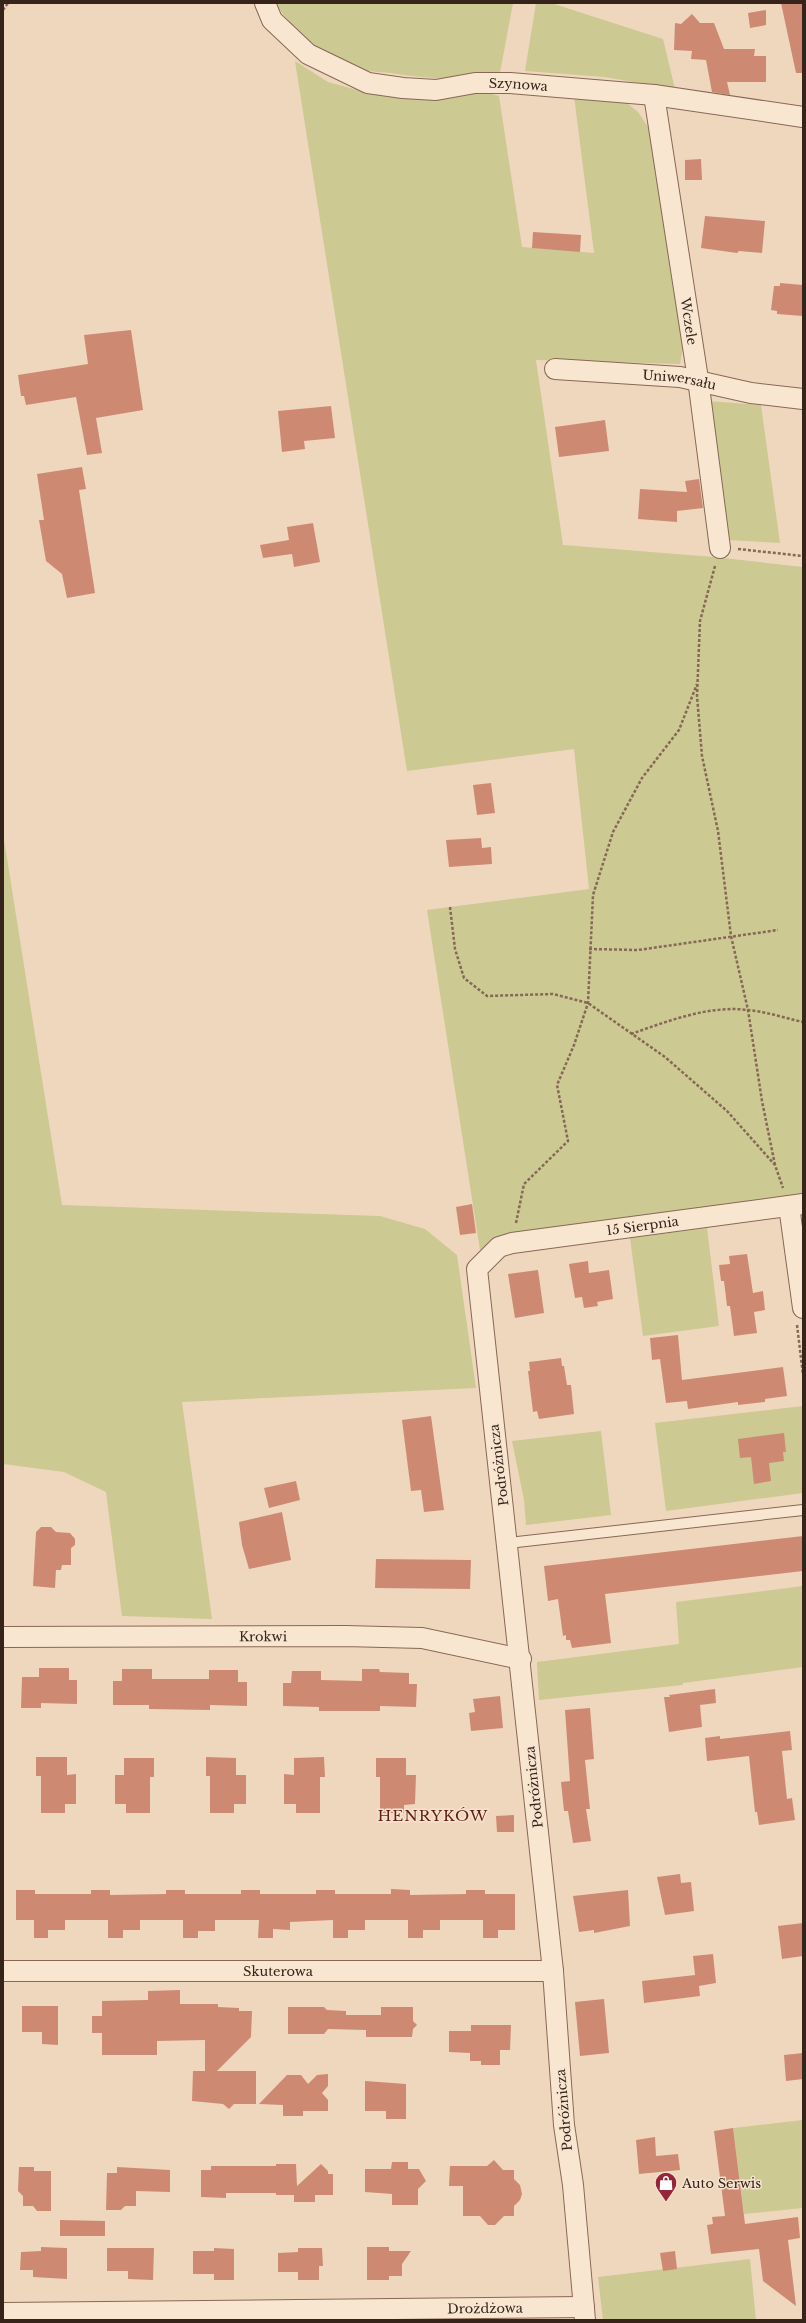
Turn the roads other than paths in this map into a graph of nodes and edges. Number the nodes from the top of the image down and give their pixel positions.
1 (265, 3) edge
2 (654, 94) junction
3 (803, 117) edge
4 (555, 369) dead end
5 (698, 379) junction
6 (803, 399) edge
7 (720, 548) road end
8 (796, 1205) edge
9 (486, 1258) joint
10 (800, 1315) edge
11 (803, 1510) edge
12 (508, 1543) junction
13 (3, 1637) edge
14 (521, 1659) junction
15 (3, 1971) edge
16 (554, 1971) junction
17 (3, 2313) edge
18 (584, 2314) edge

1 - 2 street, Szynowa
2 - 3 street, Szynowa
2 - 5 street, Wczele
4 - 5 street, Uniwersału
5 - 6 street, Uniwersału
5 - 7 street, Wczele
8 - 9 street, 15 Sierpnia
8 - 10 street
9 - 12 street, Podróżnicza
11 - 12 lane
12 - 14 street, Podróżnicza
13 - 14 street, Krokwi
14 - 16 street, Podróżnicza
15 - 16 street, Skuterowa
16 - 18 street, Podróżnicza
17 - 18 street, Drożdżowa

